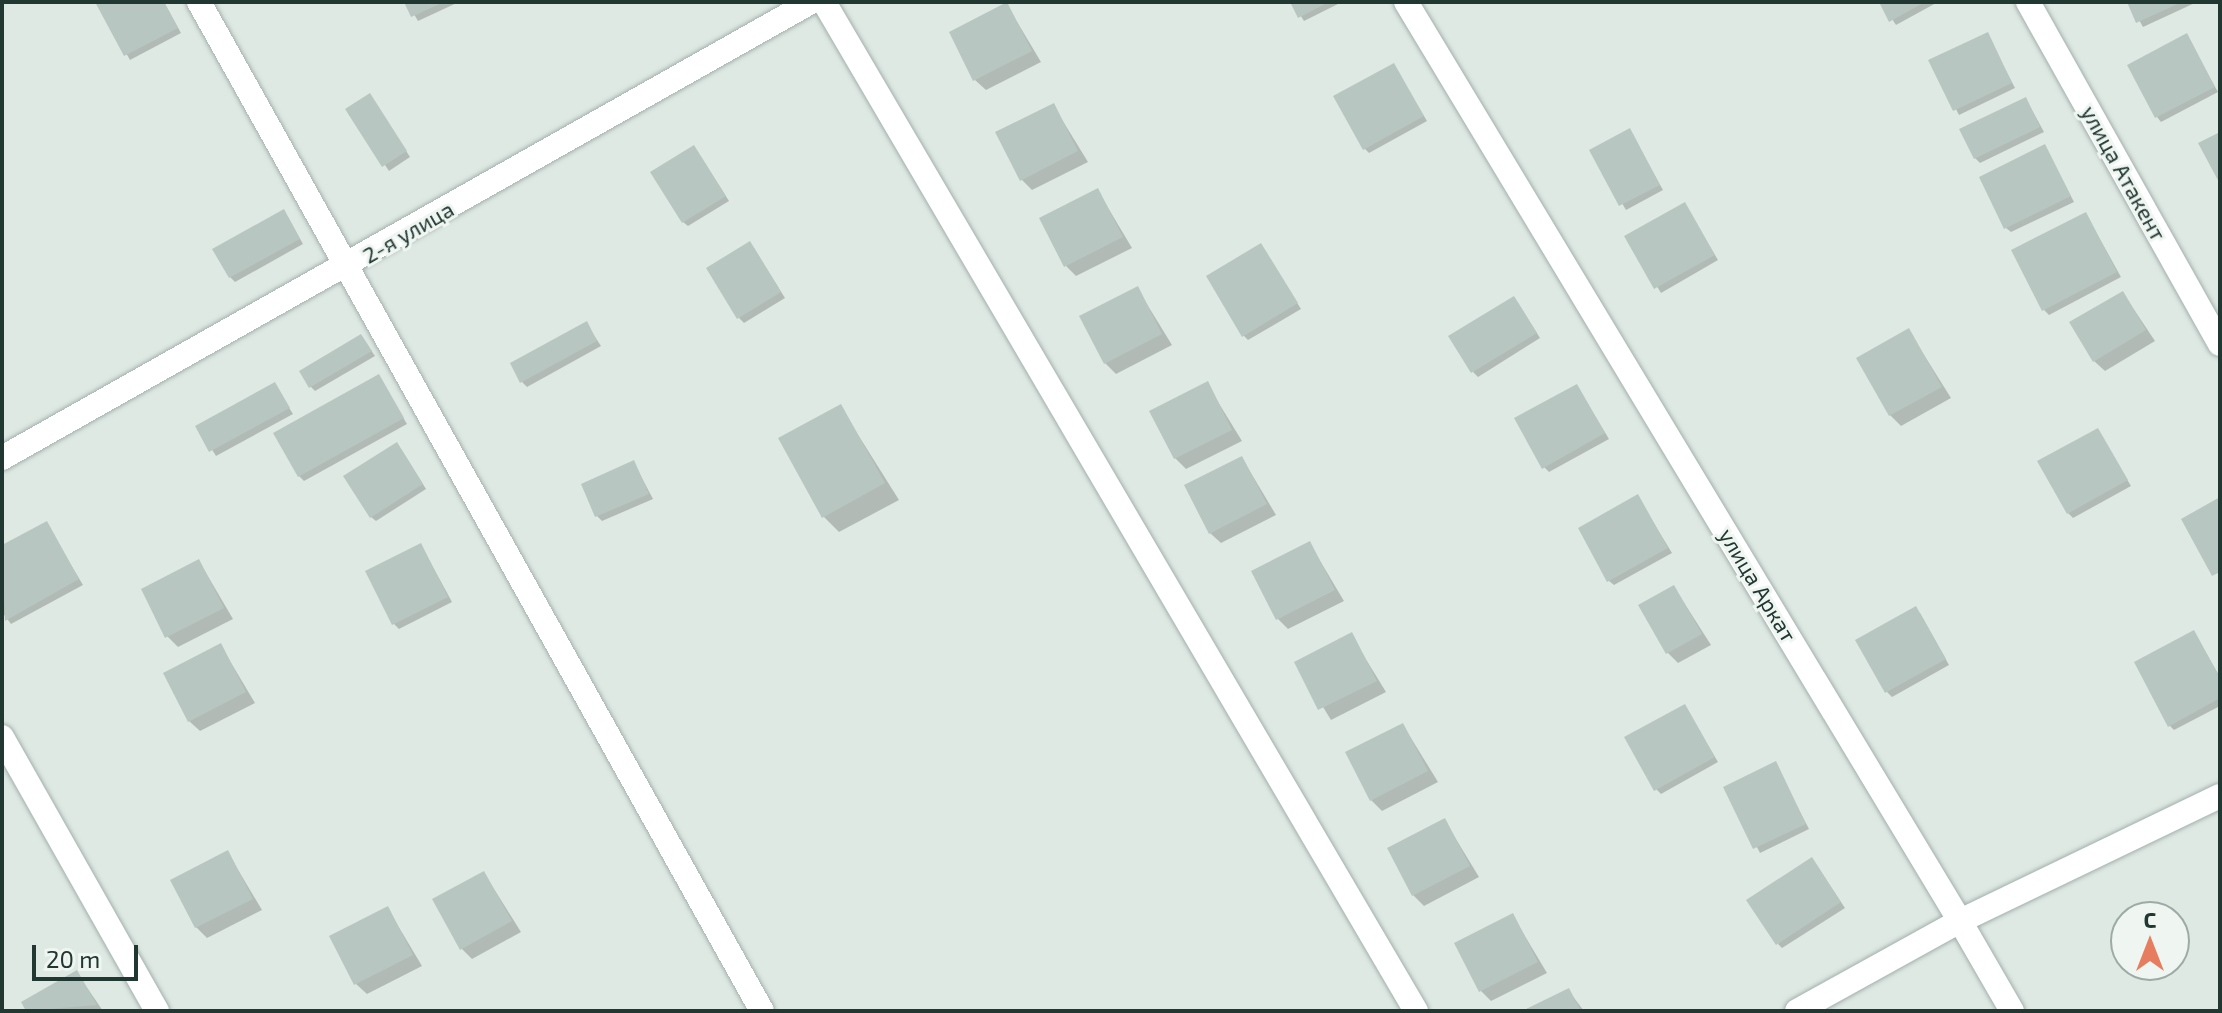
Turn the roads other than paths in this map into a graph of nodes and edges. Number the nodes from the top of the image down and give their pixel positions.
1 (199, 2) edge
2 (811, 2) edge
3 (824, 2) edge
4 (1406, 2) edge
5 (2028, 2) edge
6 (345, 268) junction
7 (2220, 344) edge
8 (2, 458) edge
9 (2, 737) edge
10 (2220, 796) edge
11 (1960, 921) junction
12 (157, 1011) edge
13 (762, 1011) edge
14 (1416, 1011) edge
15 (1797, 1011) edge
16 (2012, 1011) edge

1 - 6 street
2 - 6 street, 2-я улица
3 - 14 street
4 - 11 street, улица Аркат
5 - 7 street, улица Атакент
6 - 8 street, 2-я улица
6 - 13 street
9 - 12 street
10 - 11 street
11 - 15 street
11 - 16 street, улица Аркат

